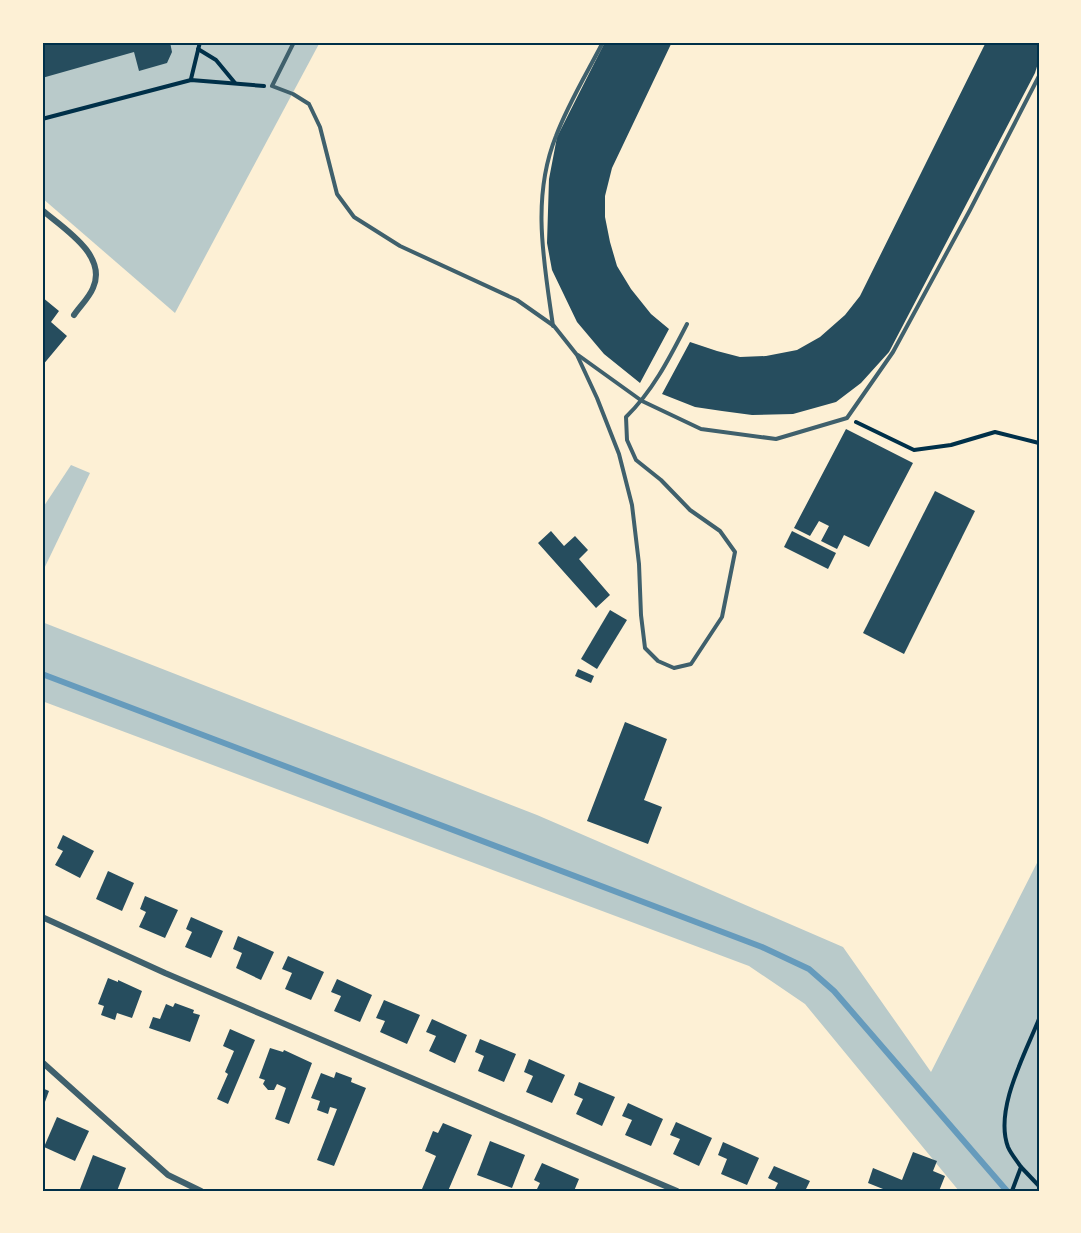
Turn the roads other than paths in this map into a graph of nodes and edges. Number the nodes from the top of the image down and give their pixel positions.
1 (294, 42) edge
2 (603, 42) edge
3 (1039, 76) edge
4 (42, 210) edge
5 (74, 315) dead end
6 (687, 324) dead end
7 (554, 326) junction
8 (577, 355) junction
9 (642, 401) junction
10 (42, 917) edge
11 (42, 1062) edge
12 (201, 1191) edge
13 (677, 1191) edge

1 - 7 lane
2 - 7 lane
3 - 9 lane
4 - 5 street
6 - 9 lane
7 - 8 lane
8 - 9 lane
8 - 9 lane
10 - 13 street
11 - 12 street

